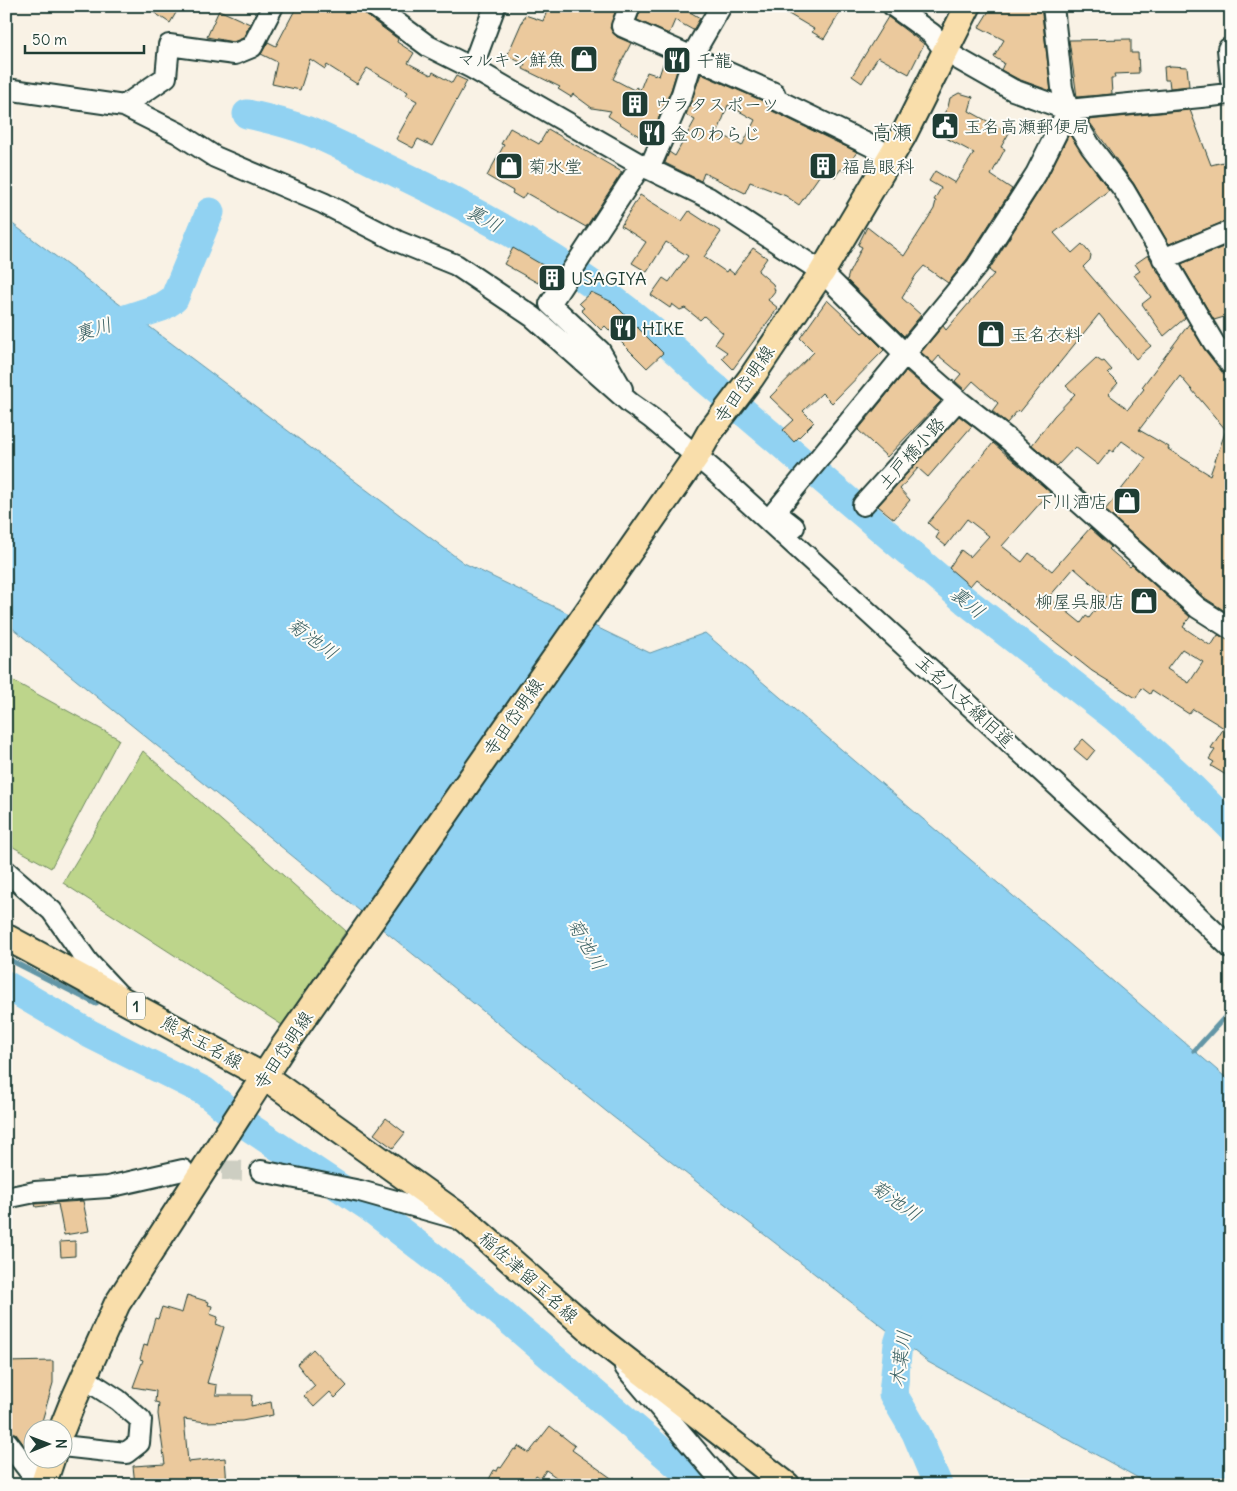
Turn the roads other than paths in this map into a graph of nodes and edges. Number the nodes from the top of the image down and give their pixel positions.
1 (273, 6) edge
2 (374, 6) edge
3 (495, 6) edge
4 (630, 6) edge
5 (721, 6) edge
6 (893, 6) edge
7 (968, 6) edge
8 (1053, 6) edge
9 (1231, 48) edge
10 (946, 52) junction
11 (694, 56) junction
12 (472, 68) junction
13 (1231, 80) edge
14 (6, 89) edge
15 (1231, 89) edge
16 (124, 106) junction
17 (1068, 110) junction
18 (892, 156) junction
19 (645, 167) junction
20 (1231, 231) edge
21 (1163, 259) junction
22 (822, 272) junction
23 (1223, 340) edge
24 (904, 353) junction
25 (1231, 365) edge
26 (958, 400) junction
27 (630, 403) junction
28 (698, 466) junction
29 (781, 505) junction
30 (864, 506) dead end
31 (808, 556) junction
32 (1231, 629) edge
33 (6, 871) edge
34 (6, 937) edge
35 (1231, 948) edge
36 (122, 998) junction
37 (265, 1077) junction
38 (183, 1170) tunnel mouth
39 (261, 1171) tunnel mouth
40 (6, 1198) edge
41 (466, 1221) junction
42 (602, 1341) junction
43 (84, 1378) junction
44 (67, 1418) edge
45 (7, 1442) edge
46 (72, 1447) edge
47 (48, 1468) edge
48 (41, 1485) edge
49 (725, 1485) edge
50 (787, 1485) edge

1 - 16 street
2 - 12 street
3 - 12 street
4 - 11 street
5 - 11 street
6 - 10 street
7 - 10 main road, 寺田岱明線
8 - 17 street
9 - 13 street
10 - 17 street
10 - 18 main road, 寺田岱明線
11 - 18 street
11 - 19 street
12 - 19 street
14 - 16 street, 玉名八女線旧道
15 - 17 street
16 - 27 street, 玉名八女線旧道
17 - 21 street
17 - 24 street
18 - 22 main road, 寺田岱明線
19 - 22 street
19 - 27 street
20 - 21 street
21 - 23 street
22 - 24 street
22 - 28 main road, 寺田岱明線
23 - 25 street
24 - 26 street
24 - 29 street
26 - 30 street, 土戸橋小路
26 - 32 street
27 - 28 street, 玉名八女線旧道
28 - 29 street
28 - 31 street, 玉名八女線旧道
28 - 37 main road, 寺田岱明線
29 - 31 street
31 - 35 street, 玉名八女線旧道
33 - 36 street
34 - 36 main road, 熊本玉名線 / 1
36 - 37 main road, 熊本玉名線 / 1
37 - 41 main road, 稲佐津留玉名線
37 - 43 main road, 寺田岱明線
38 - 40 street
39 - 41 street
41 - 42 main road, 稲佐津留玉名線
42 - 49 street
42 - 50 main road, 稲佐津留玉名線
43 - 44 main road, 寺田岱明線
43 - 46 street
45 - 48 street
47 - 48 main road

